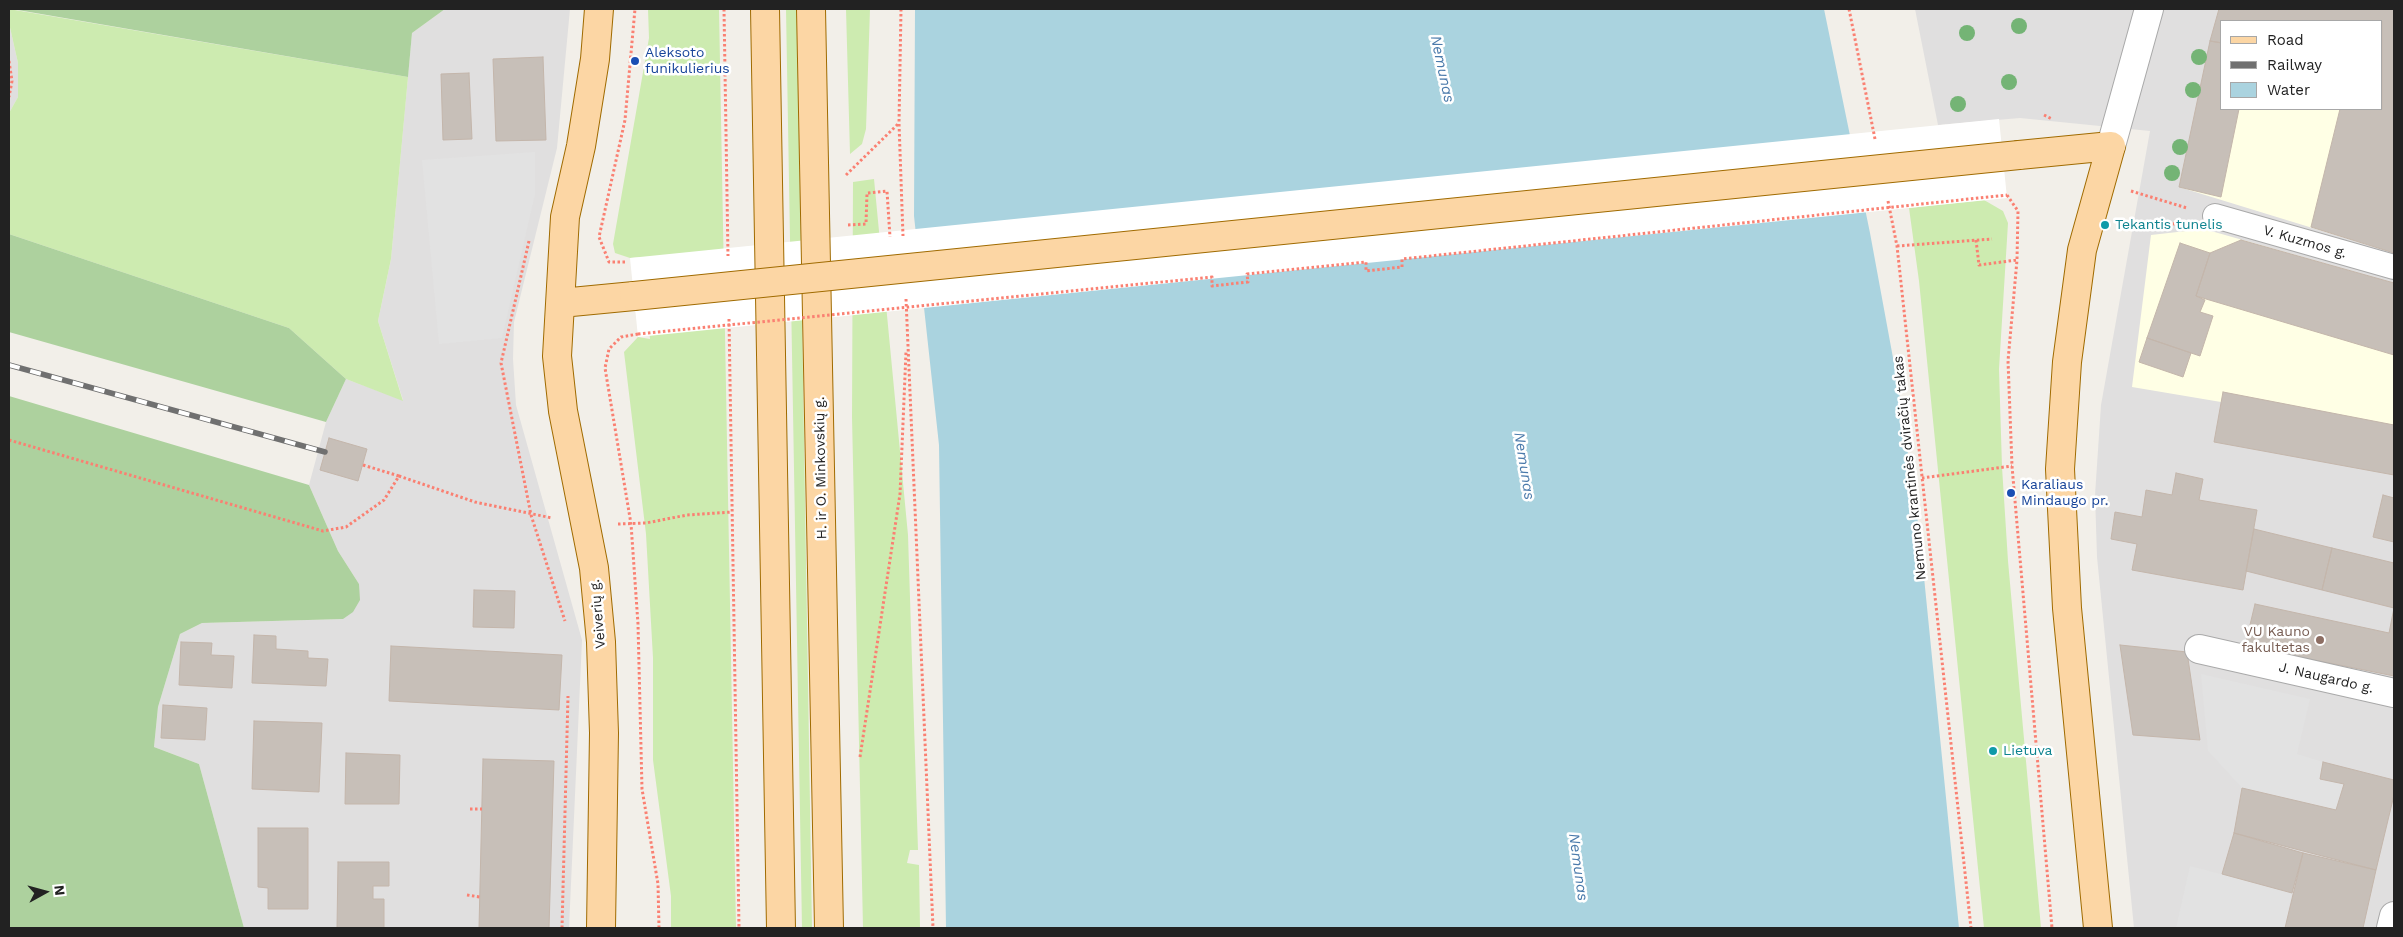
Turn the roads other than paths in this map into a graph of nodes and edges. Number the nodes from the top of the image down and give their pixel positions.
1 (599, 9) edge
2 (765, 9) edge
3 (812, 9) edge
4 (2149, 9) edge
5 (2111, 146) junction
6 (2215, 216) dead end
7 (2394, 267) edge
8 (562, 304) junction
9 (2199, 649) dead end
10 (2394, 693) edge
11 (2394, 916) edge
12 (601, 928) edge
13 (782, 928) edge
14 (829, 928) edge
15 (2098, 928) edge
16 (2391, 928) edge

1 - 8 main road, Veiverių g.
2 - 13 main road
3 - 14 main road, H. ir O. Minkovskių g.
4 - 5 street
5 - 8 main road, bridge
5 - 15 main road
6 - 7 street, V. Kuzmos g.
8 - 12 main road, Veiverių g.
9 - 10 street, J. Naugardo g.
11 - 16 street

